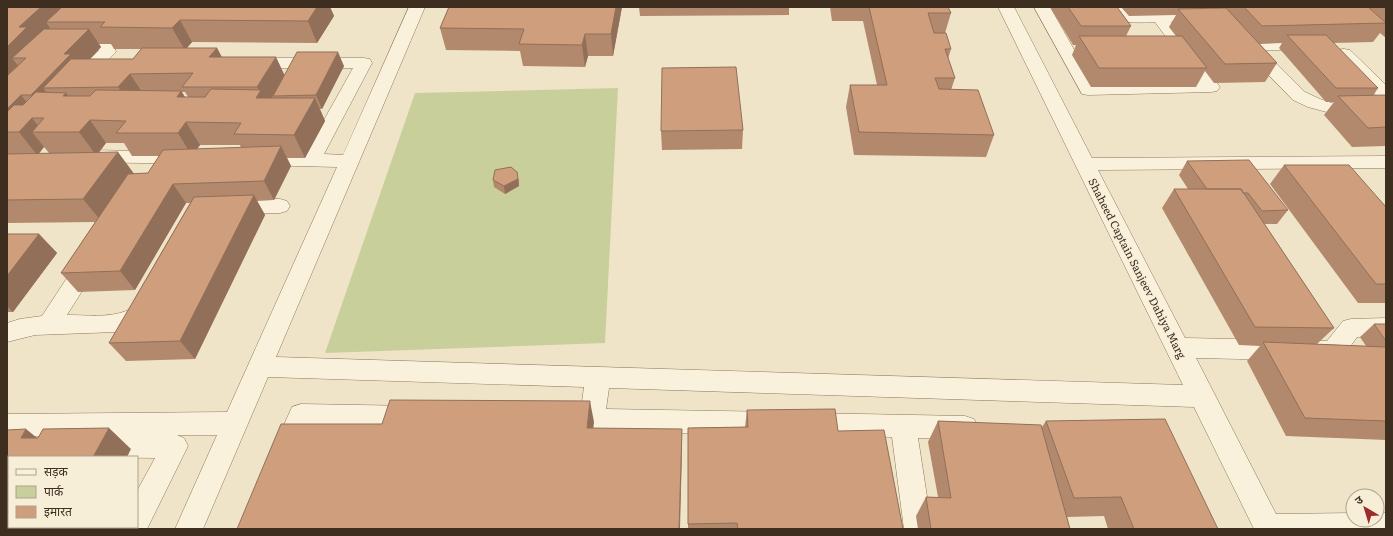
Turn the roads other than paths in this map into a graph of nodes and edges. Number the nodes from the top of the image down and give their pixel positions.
1 (417, 7) edge
2 (1006, 7) edge
3 (1042, 7) edge
4 (1117, 11) edge
5 (1204, 14) edge
6 (1242, 15) dead end
7 (1160, 18) junction
8 (66, 28) edge
9 (1132, 35) edge
10 (1247, 45) junction
11 (231, 63) edge
12 (118, 70) edge
13 (1386, 95) edge
14 (1386, 110) edge
15 (77, 156) edge
16 (202, 158) edge
17 (241, 159) edge
18 (311, 160) junction
19 (349, 161) junction
20 (1386, 162) edge
21 (1085, 164) junction
22 (280, 206) dead end
23 (209, 210) edge
24 (101, 244) edge
25 (156, 291) edge
26 (48, 326) junction
27 (1386, 327) edge
28 (7, 334) edge
29 (1178, 348) junction
30 (261, 367) junction
31 (598, 377) junction
32 (1202, 396) junction
33 (435, 418) edge
34 (537, 420) edge
35 (592, 421) junction
36 (235, 423) junction
37 (7, 425) edge
38 (903, 425) junction
39 (990, 428) edge
40 (7, 447) edge
41 (276, 472) edge
42 (138, 518) edge
43 (1386, 527) edge
44 (1269, 528) edge
45 (189, 529) edge
46 (918, 529) edge

1 - 19 street
2 - 21 street, Shaheed Captain Sanjeev Dahiya Marg
3 - 7 street
4 - 7 street
4 - 9 street
5 - 6 street
5 - 7 street
5 - 10 street
8 - 12 street
10 - 13 street
10 - 14 street
11 - 18 street
15 - 16 street
17 - 18 street
18 - 19 street
19 - 30 street
20 - 21 street
21 - 29 street, Shaheed Captain Sanjeev Dahiya Marg
22 - 23 street
24 - 26 street
25 - 26 street
26 - 28 street
27 - 29 street
29 - 32 street, Shaheed Captain Sanjeev Dahiya Marg
30 - 31 street
30 - 36 street
31 - 32 street
31 - 35 street
32 - 44 street, Shaheed Captain Sanjeev Dahiya Marg
33 - 41 street
34 - 35 street
35 - 38 street
36 - 37 street
36 - 45 street
38 - 39 street
38 - 46 street
40 - 42 street
43 - 44 street

